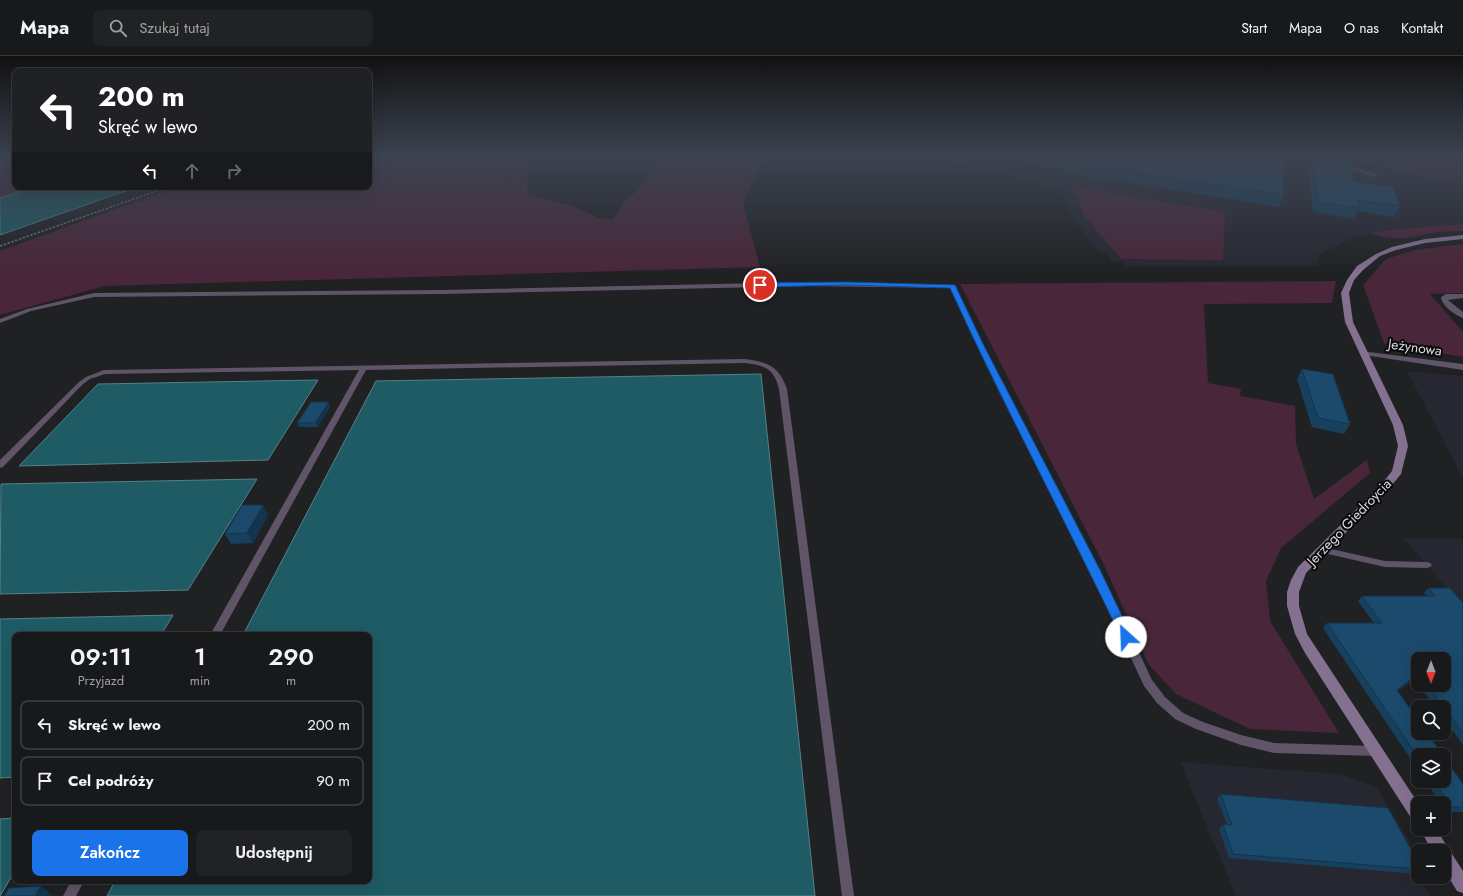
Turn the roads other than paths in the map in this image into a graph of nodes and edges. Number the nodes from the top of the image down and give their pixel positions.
1 (1463, 237) edge
2 (1463, 296) edge
3 (1463, 316) edge
4 (0, 321) edge
5 (1364, 353) junction
6 (364, 367) junction
7 (1463, 367) edge
8 (0, 465) edge
9 (1322, 550) junction
10 (1427, 565) dead end
11 (217, 632) edge
12 (1375, 751) junction
13 (1411, 805) edge
14 (1451, 867) edge
15 (76, 884) edge
16 (1463, 885) edge
17 (69, 896) edge
18 (848, 896) edge

1 - 5 street, Jerzego Giedroycia
2 - 3 street
4 - 12 lane
5 - 7 street, Jeżynowa
5 - 9 street, Jerzego Giedroycia
6 - 8 lane
6 - 11 lane
6 - 18 lane
9 - 10 lane
9 - 12 street, Jerzego Giedroycia
12 - 13 street, Jerzego Giedroycia
14 - 16 street
15 - 17 lane

